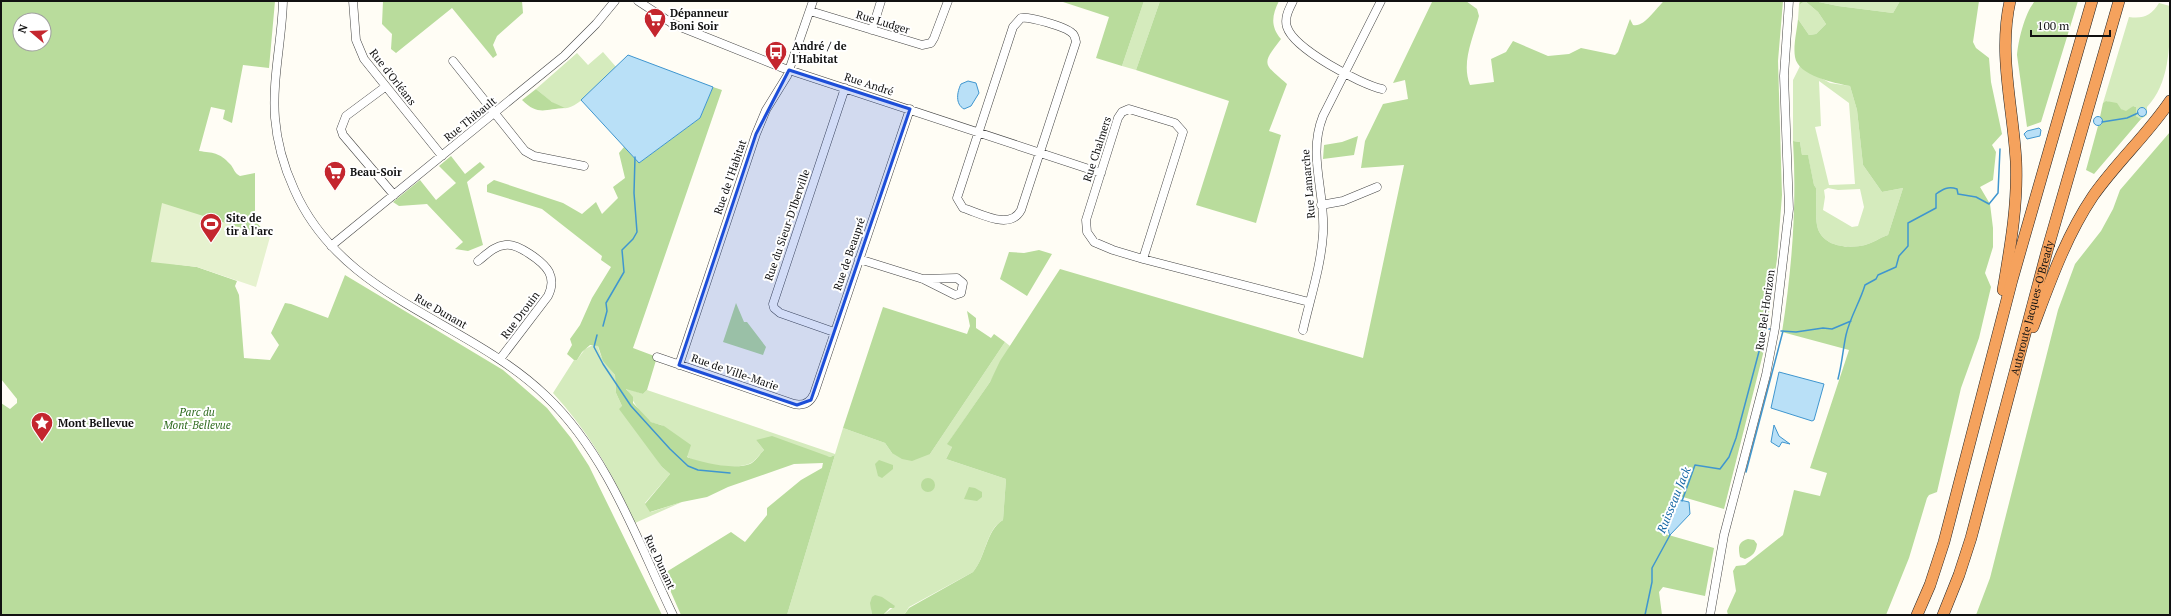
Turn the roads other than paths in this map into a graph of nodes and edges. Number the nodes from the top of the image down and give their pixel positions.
1 (283, 1) edge
2 (353, 1) edge
3 (615, 1) edge
4 (638, 1) edge
5 (813, 1) edge
6 (881, 1) edge
7 (948, 1) edge
8 (1293, 1) edge
9 (1382, 1) edge
10 (1789, 1) edge
11 (2010, 1) edge
12 (2092, 1) edge
13 (2119, 1) edge
14 (810, 11) junction
15 (872, 30) junction
16 (453, 61) dead end
17 (789, 70) junction
18 (1345, 73) junction
19 (385, 86) junction
20 (845, 88) junction
21 (1382, 89) dead end
22 (2170, 101) edge
23 (910, 109) junction
24 (494, 114) junction
25 (978, 132) junction
26 (1040, 153) junction
27 (442, 156) junction
28 (584, 166) dead end
29 (1101, 173) junction
30 (1377, 187) dead end
31 (394, 195) junction
32 (1321, 205) junction
33 (330, 246) junction
34 (859, 259) junction
35 (1143, 259) junction
36 (478, 261) dead end
37 (923, 279) dead end
38 (1309, 302) junction
39 (1303, 330) dead end
40 (834, 332) junction
41 (657, 357) dead end
42 (500, 359) junction
43 (1990, 362) junction
44 (679, 365) junction
45 (2011, 387) junction
46 (805, 404) joint
47 (672, 615) edge
48 (1710, 615) edge
49 (1917, 615) edge
50 (1943, 615) edge

1 - 33 street, Rue Dunant
2 - 19 street, Rue d'Orléans
3 - 24 street, Rue Thibault
4 - 17 street, Rue André
5 - 14 street, Rue de l'Habitat
6 - 15 street
7 - 15 street, Rue Ludger
8 - 18 street
9 - 18 street, Rue Lamarche
10 - 48 street, Rue Bel-Horizon
11 - 43 highway
12 - 43 highway
13 - 45 highway, Autoroute Jacques-O'Bready
14 - 15 street, Rue Ludger
14 - 17 street, Rue de l'Habitat
16 - 24 street
17 - 20 street, Rue André
17 - 44 street, Rue de l'Habitat
18 - 21 street
18 - 32 street, Rue Lamarche
19 - 27 street, Rue d'Orléans
19 - 31 street
20 - 23 street, Rue André
20 - 40 street, Rue du Sieur-D'Iberville
22 - 45 highway
23 - 25 street, Rue André
23 - 34 street, Rue de Beaupré
24 - 27 street, Rue Thibault
24 - 28 street
25 - 26 street, Rue André
25 - 26 street
25 - 26 street
26 - 29 street, Rue André
27 - 31 street, Rue Thibault
29 - 35 street, Rue Chalmers
29 - 35 street, Rue Chalmers
30 - 32 street
31 - 33 street, Rue Thibault
32 - 38 street, Rue Lamarche
33 - 42 street, Rue Dunant
34 - 37 street
34 - 40 street, Rue de Beaupré
35 - 38 street, Rue Chalmers
36 - 42 street, Rue Drouin
38 - 39 street, Rue Lamarche
40 - 46 street, Rue de Beaupré
41 - 44 street, Rue de Ville-Marie
42 - 47 street, Rue Dunant
43 - 49 highway
44 - 46 street, Rue de Ville-Marie
45 - 50 highway, Autoroute Jacques-O'Bready

